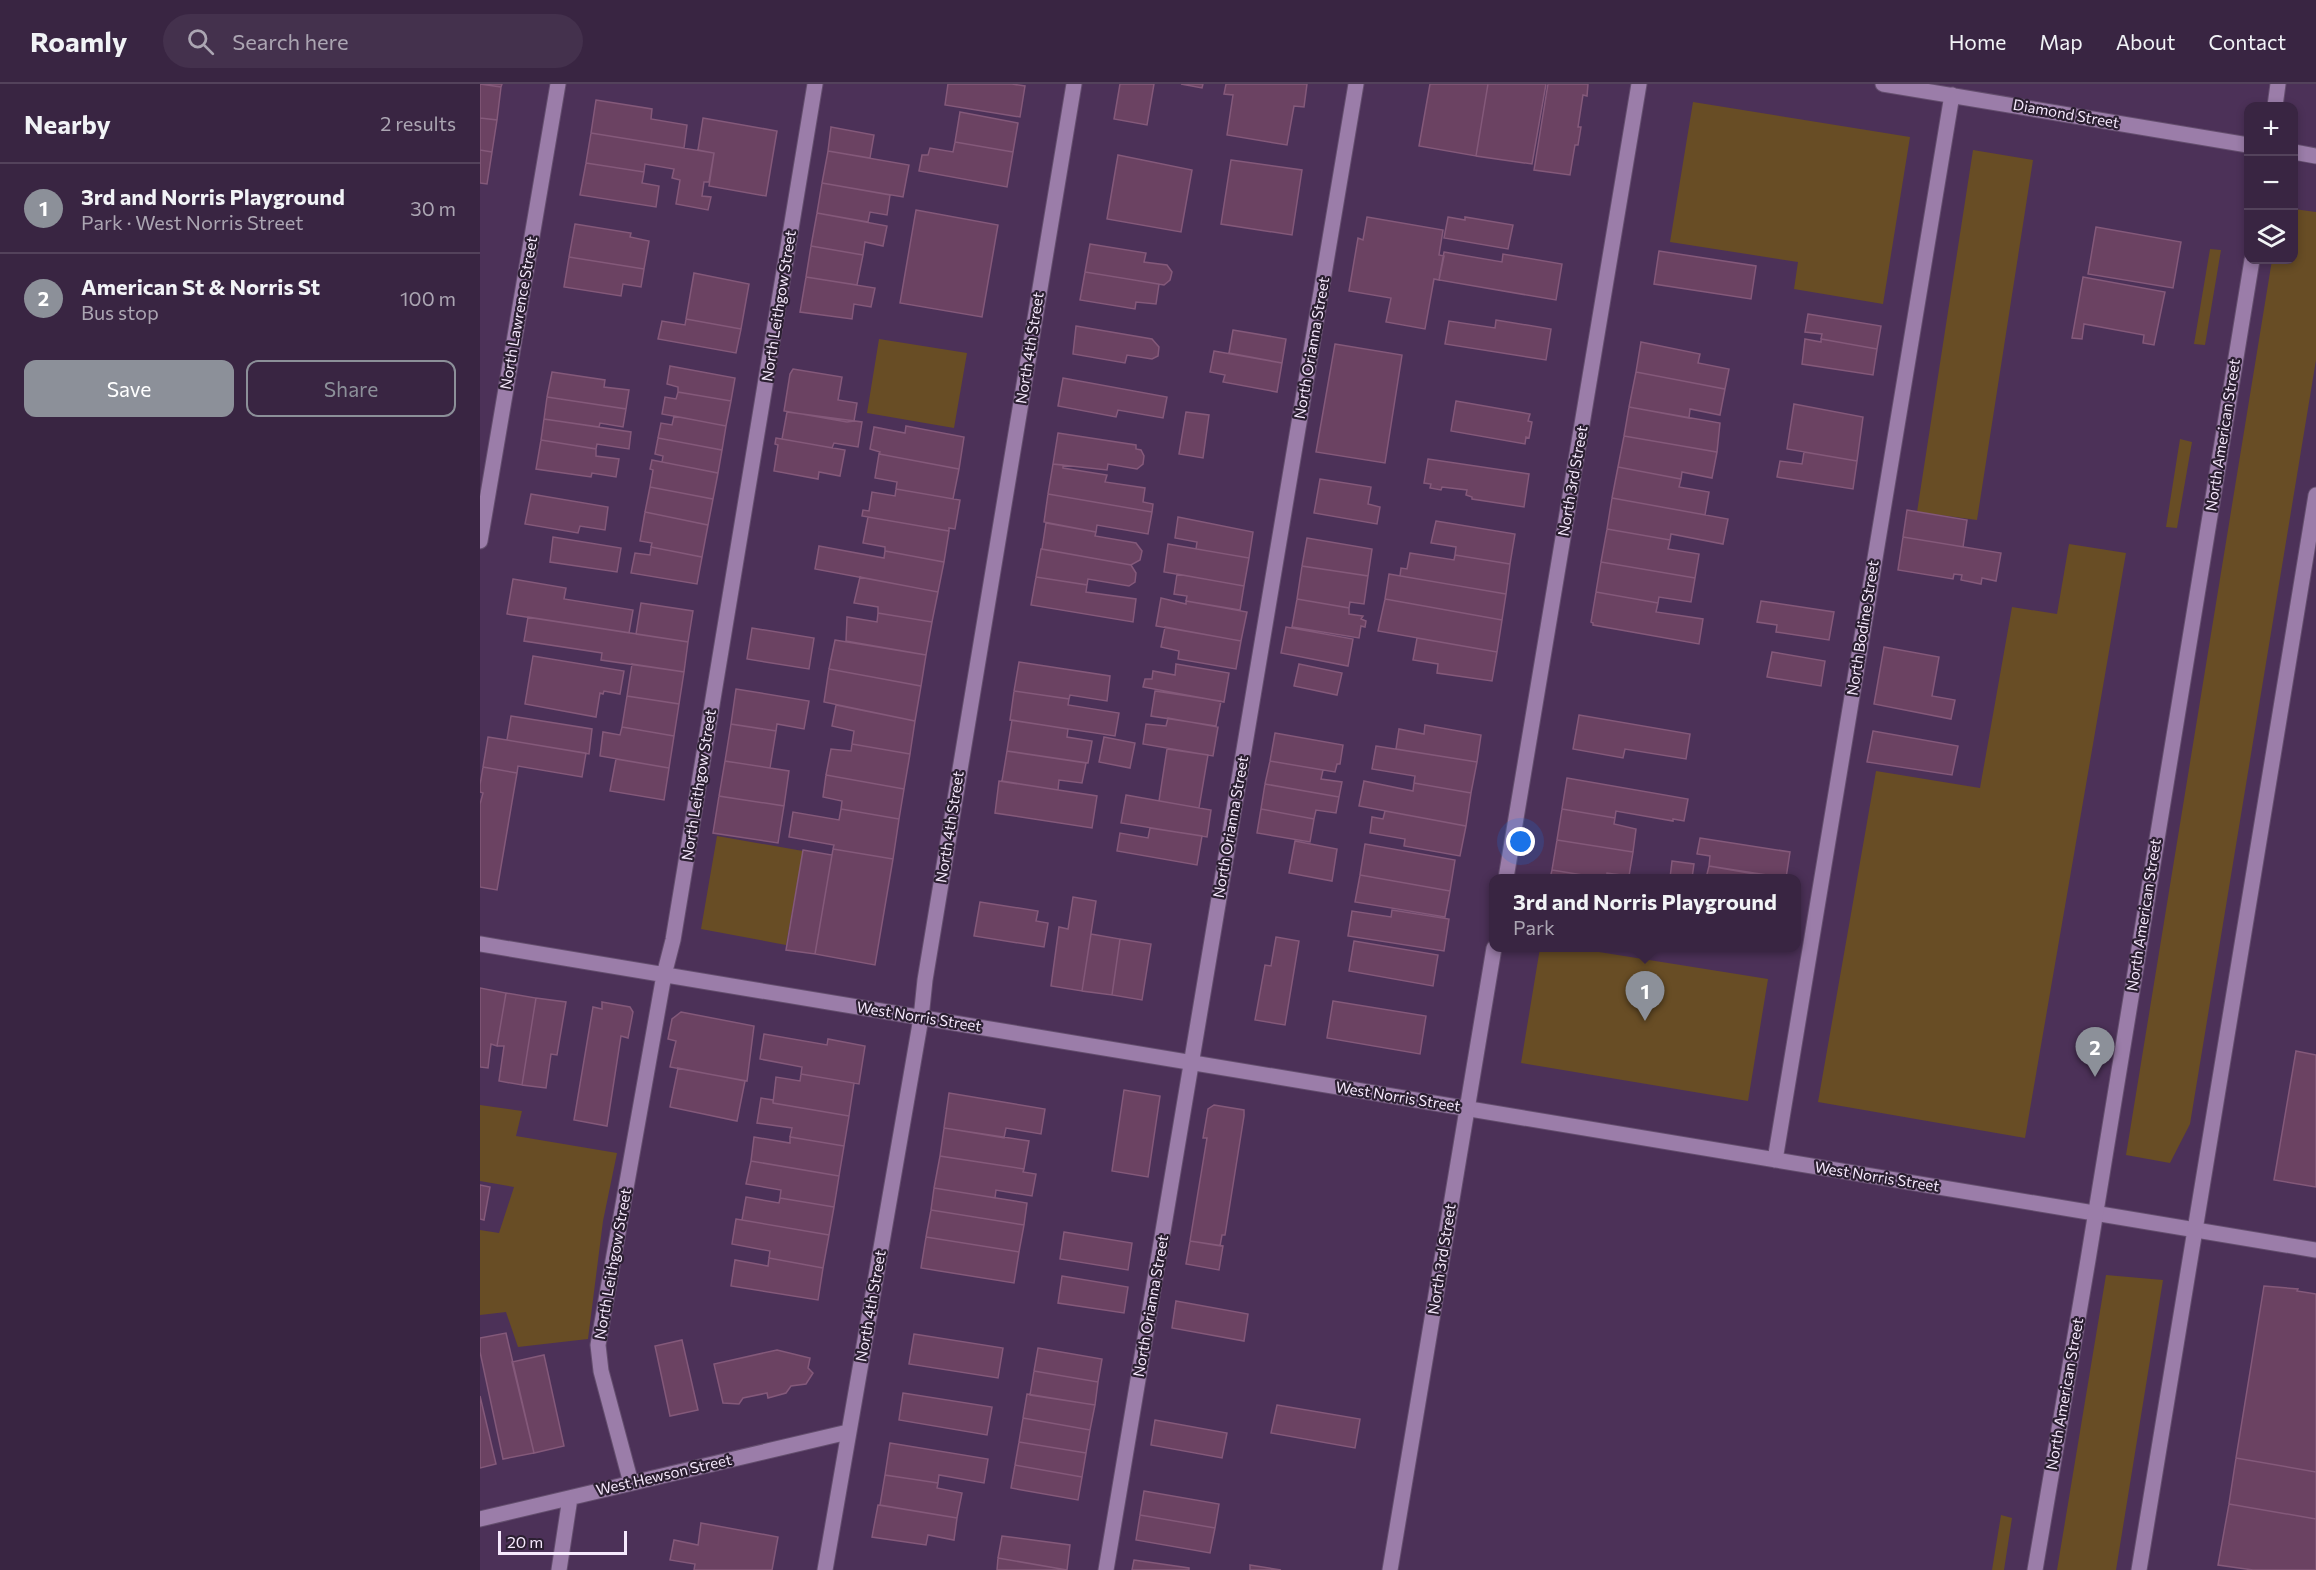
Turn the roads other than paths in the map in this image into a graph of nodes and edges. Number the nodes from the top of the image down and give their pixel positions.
1 (558, 84) edge
2 (816, 84) edge
3 (1074, 84) edge
4 (1356, 84) edge
5 (1639, 84) edge
6 (1882, 84) edge
7 (2278, 84) edge
8 (1953, 95) junction
9 (2276, 102) edge
10 (2244, 144) edge
11 (2298, 153) edge
12 (2316, 156) edge
13 (2251, 264) edge
14 (2316, 495) edge
15 (480, 541) edge
16 (1507, 874) edge
17 (480, 944) edge
18 (1493, 952) edge
19 (664, 975) junction
20 (921, 1018) junction
21 (1192, 1063) junction
22 (1467, 1108) junction
23 (1774, 1160) junction
24 (2095, 1213) junction
25 (2195, 1230) junction
26 (2316, 1250) edge
27 (848, 1432) junction
28 (631, 1483) junction
29 (570, 1498) junction
30 (480, 1519) edge
31 (559, 1570) edge
32 (825, 1570) edge
33 (1106, 1570) edge
34 (1390, 1570) edge
35 (2034, 1570) edge
36 (2139, 1570) edge

1 - 15 street, North Lawrence Street
2 - 19 street, North Leithgow Street
3 - 20 street, North 4th Street
4 - 21 street, North Orianna Street
5 - 16 street, North 3rd Street
6 - 8 street, Diamond Street
7 - 9 street
8 - 10 street, Diamond Street
8 - 23 street, North Bodine Street
11 - 12 street
13 - 24 street, North American Street
14 - 25 street
17 - 19 street, West Norris Street
18 - 22 street, North 3rd Street
19 - 20 street, West Norris Street
19 - 28 street, North Leithgow Street
20 - 21 street, West Norris Street
20 - 27 street, North 4th Street
21 - 22 street, West Norris Street
21 - 33 street, North Orianna Street
22 - 23 street, West Norris Street
22 - 34 street, North 3rd Street
23 - 24 street, West Norris Street
24 - 25 street, West Norris Street
24 - 35 street, North American Street
25 - 26 street, West Norris Street
25 - 36 street
27 - 28 street, West Hewson Street
27 - 32 street, North 4th Street
28 - 29 street, West Hewson Street
29 - 30 street, West Hewson Street
29 - 31 street

